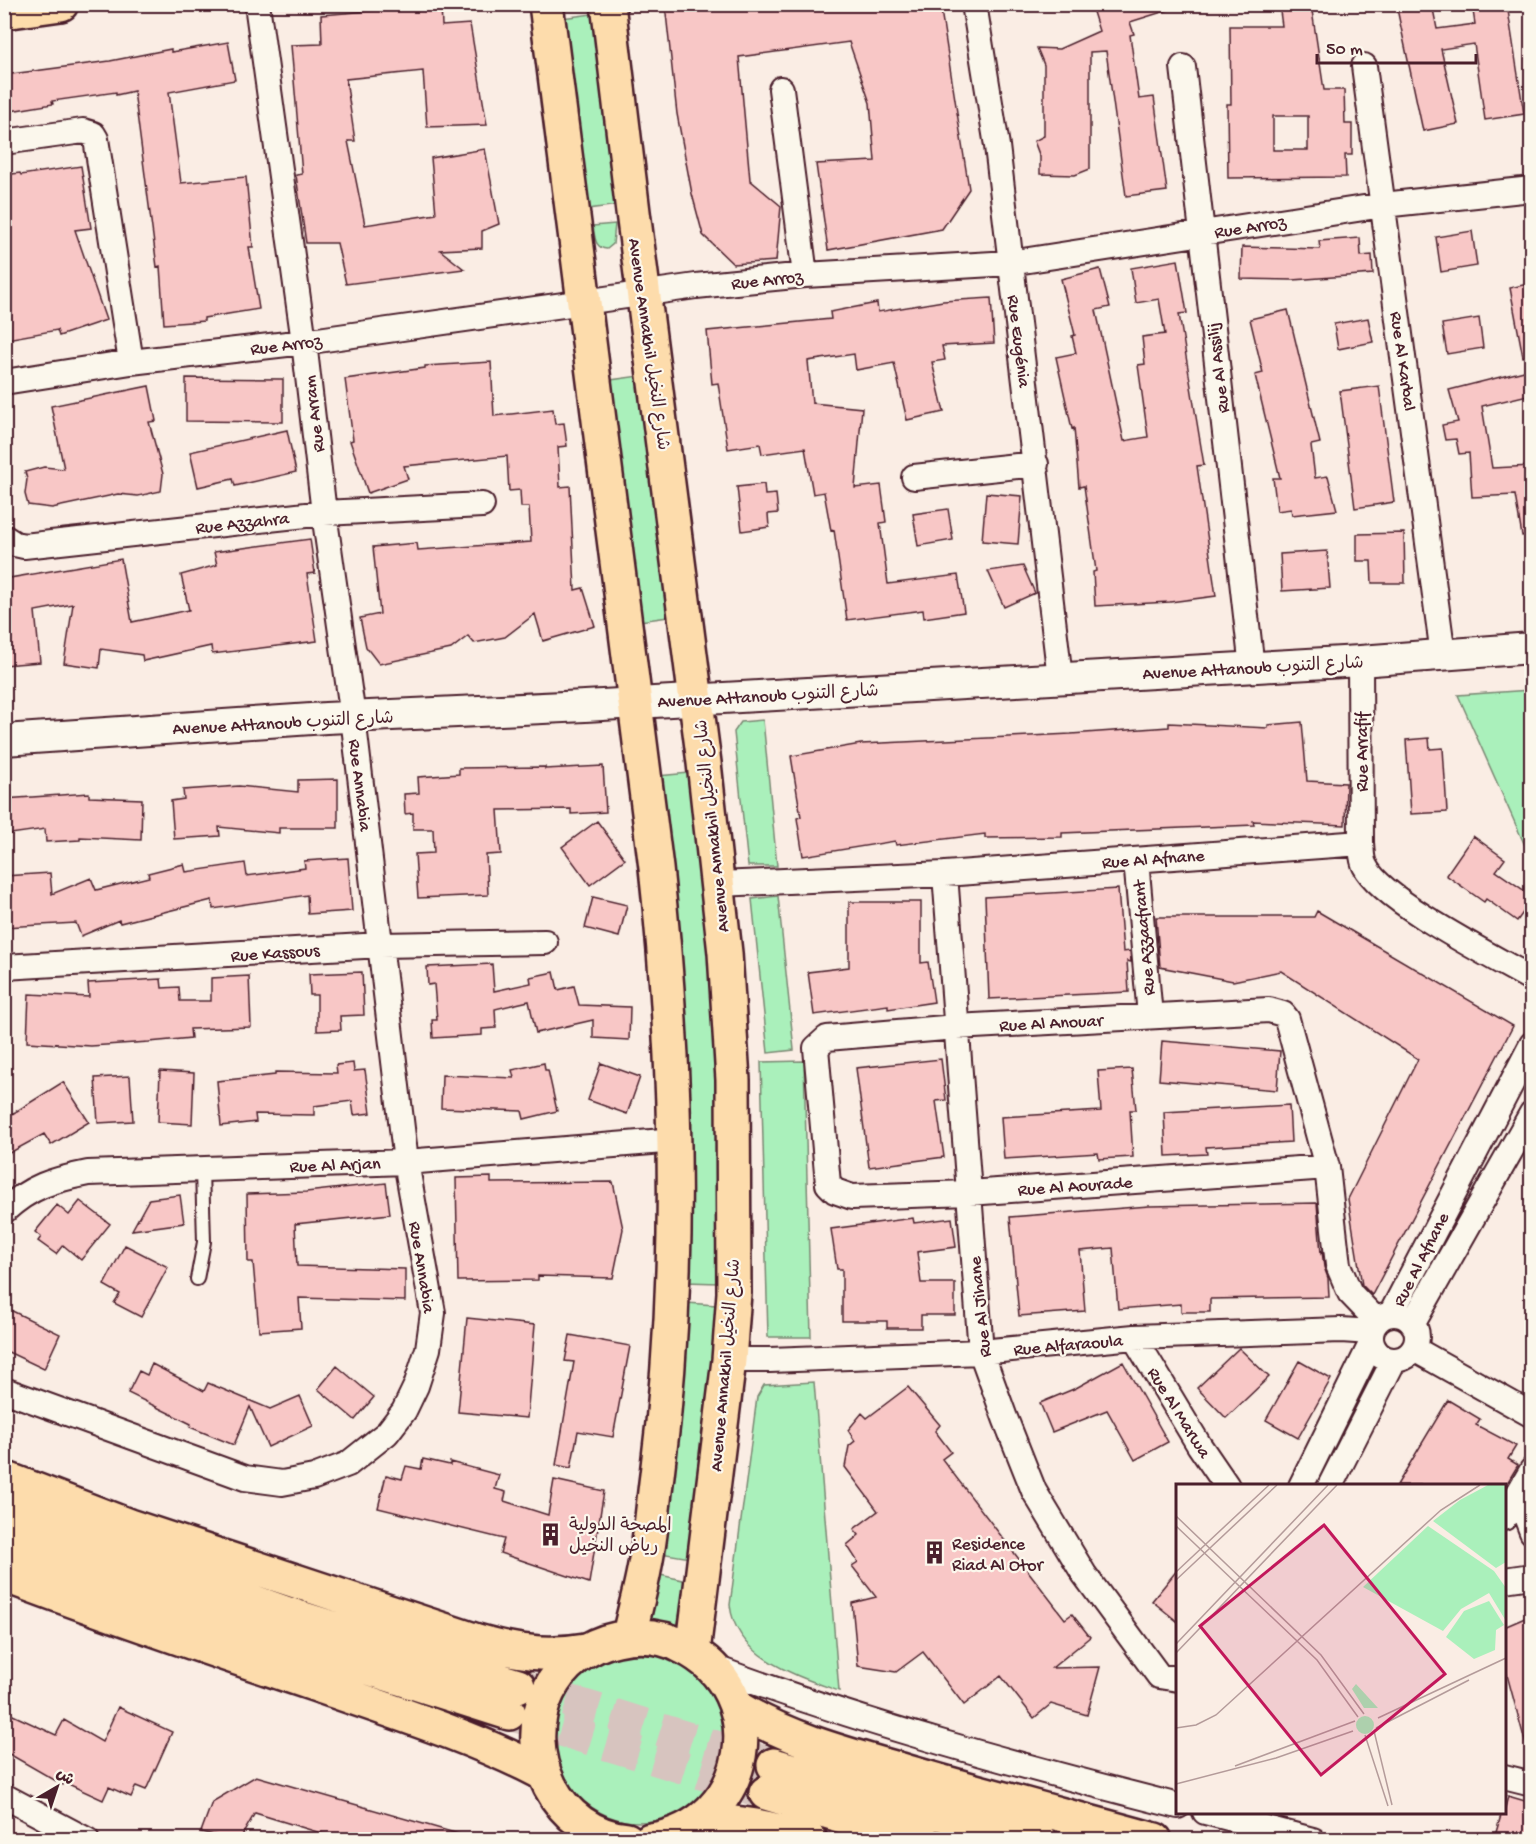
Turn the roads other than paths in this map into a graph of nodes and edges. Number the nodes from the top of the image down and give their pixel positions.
1 (61, 4) edge
2 (257, 4) edge
3 (546, 4) edge
4 (608, 4) edge
5 (974, 4) edge
6 (4, 12) edge
7 (1364, 66) dead end
8 (1183, 67) dead end
9 (781, 90) dead end
10 (4, 142) edge
11 (1532, 189) edge
12 (1383, 205) junction
13 (1202, 233) junction
14 (1010, 263) junction
15 (805, 275) junction
16 (644, 294) junction
17 (585, 303) junction
18 (304, 342) junction
19 (131, 362) junction
20 (4, 382) edge
21 (1036, 464) junction
22 (914, 477) dead end
23 (482, 505) dead end
24 (324, 513) junction
25 (4, 537) edge
26 (1532, 648) edge
27 (1443, 655) junction
28 (1360, 662) junction
29 (1252, 668) junction
30 (1060, 678) junction
31 (697, 700) junction
32 (635, 703) junction
33 (352, 717) junction
34 (4, 740) edge
35 (1361, 843) junction
36 (1136, 860) junction
37 (945, 874) junction
38 (718, 884) junction
39 (545, 942) dead end
40 (381, 945) junction
41 (4, 967) edge
42 (1532, 979) edge
43 (1150, 1016) junction
44 (956, 1027) junction
45 (1532, 1044) edge
46 (1532, 1113) edge
47 (676, 1140) junction
48 (406, 1162) junction
49 (1327, 1167) junction
50 (202, 1169) junction
51 (828, 1184) joint
52 (969, 1193) junction
53 (4, 1211) edge
54 (196, 1279) dead end
55 (1385, 1327) junction
56 (1134, 1337) junction
57 (981, 1352) junction
58 (1404, 1355) junction
59 (729, 1360) junction
60 (4, 1390) edge
61 (1532, 1415) edge
62 (1532, 1470) edge
63 (4, 1478) edge
64 (1226, 1484) edge
65 (1302, 1484) edge
66 (1331, 1484) edge
67 (1518, 1496) junction
68 (4, 1511) edge
69 (1506, 1515) edge
70 (1532, 1532) edge
71 (4, 1542) edge
72 (4, 1575) edge
73 (1532, 1576) edge
74 (1506, 1580) edge
75 (629, 1636) junction
76 (586, 1650) junction
77 (703, 1659) junction
78 (1176, 1678) edge
79 (737, 1708) junction
80 (543, 1773) junction
81 (1506, 1777) edge
82 (1532, 1784) edge
83 (4, 1796) edge
84 (1176, 1805) edge
85 (1213, 1814) edge
86 (698, 1822) junction
87 (570, 1826) edge
88 (87, 1839) edge
89 (627, 1839) edge
90 (658, 1839) edge
91 (810, 1839) edge
92 (922, 1839) edge
93 (1039, 1839) edge
94 (1155, 1839) edge
95 (1313, 1839) edge

1 - 6 main road
2 - 18 street, Rue Arram
3 - 17 main road
4 - 16 main road, Avenue Annakhil شارع النخيل
5 - 14 street, Rue Eugénia
7 - 12 street, Rue Al Karbal
8 - 13 street, Rue Al Assilij
9 - 15 street
10 - 19 street
11 - 12 street, Rue Arroz
12 - 13 street, Rue Arroz
12 - 27 street, Rue Al Karbal
13 - 14 street, Rue Arroz
13 - 29 street, Rue Al Assilij
14 - 15 street, Rue Arroz
14 - 21 street, Rue Eugénia
15 - 16 street, Rue Arroz
16 - 17 street, Rue Arroz
16 - 31 main road, Avenue Annakhil شارع النخيل
17 - 18 street, Rue Arroz
17 - 32 main road
18 - 19 street, Rue Arroz
18 - 24 street, Rue Arram
19 - 20 street, Rue Arroz
21 - 22 street
21 - 30 street, Rue Eugénia
23 - 24 street, Rue Azzahra
24 - 25 street, Rue Azzahra
24 - 33 street, Rue Arram
26 - 27 street, Avenue Attanoub شارع التنوب
27 - 28 street, Avenue Attanoub شارع التنوب
28 - 29 street, Avenue Attanoub شارع التنوب
28 - 35 street, Rue Arrafif
29 - 30 street, Avenue Attanoub شارع التنوب
30 - 31 street, Avenue Attanoub شارع التنوب
31 - 32 street, Avenue Attanoub شارع التنوب
31 - 38 main road, Avenue Annakhil شارع النخيل
32 - 33 street, Avenue Attanoub شارع التنوب
32 - 47 main road
33 - 34 street, Avenue Attanoub شارع التنوب
33 - 40 street, Rue Annabia
35 - 36 street, Rue Al Afnane
35 - 42 street
36 - 37 street, Rue Al Afnane
36 - 43 street, Rue Azzaafrant
37 - 38 street, Rue Al Afnane
37 - 44 street, Rue Al Jihane
38 - 59 main road, Avenue Annakhil شارع النخيل
39 - 40 street, Rue Kassous
40 - 41 street, Rue Kassous
40 - 48 street, Rue Annabia
43 - 44 street, Rue Al Anouar
43 - 49 street, Rue Al Anouar
44 - 51 street, Rue Al Anouar
44 - 52 street, Rue Al Jihane
45 - 55 street, Rue Al Afnane
46 - 55 street, Rue Al Afnane
47 - 48 street, Rue Al Arjan
47 - 75 main road
48 - 50 street, Rue Al Arjan
48 - 60 street, Rue Annabia
49 - 52 street, Rue Al Aourade
49 - 55 street
50 - 53 street, Rue Al Arjan
50 - 54 lane
51 - 52 street, Rue Al Aourade
52 - 57 street, Rue Al Jihane
55 - 56 street, Rue Alfaraoula
55 - 58 street
55 - 58 street
55 - 65 street, Rue Al Afnane
56 - 57 street, Rue Alfaraoula
56 - 64 street, Rue Al Marwa
57 - 59 street, Rue Alfaraoula
57 - 78 street, Rue Al Jihane
58 - 61 street
58 - 66 street
59 - 77 main road, Avenue Annakhil شارع النخيل
62 - 67 street
63 - 76 main road
67 - 69 street
67 - 70 street
68 - 71 main road
72 - 80 main road
73 - 74 street
75 - 76 main road
75 - 77 main road
76 - 80 main road
77 - 79 main road
77 - 84 street
79 - 86 main road
79 - 94 main road
80 - 87 main road
81 - 82 street
83 - 88 street
85 - 95 street
86 - 90 main road
86 - 91 main road
87 - 89 main road
92 - 93 main road

